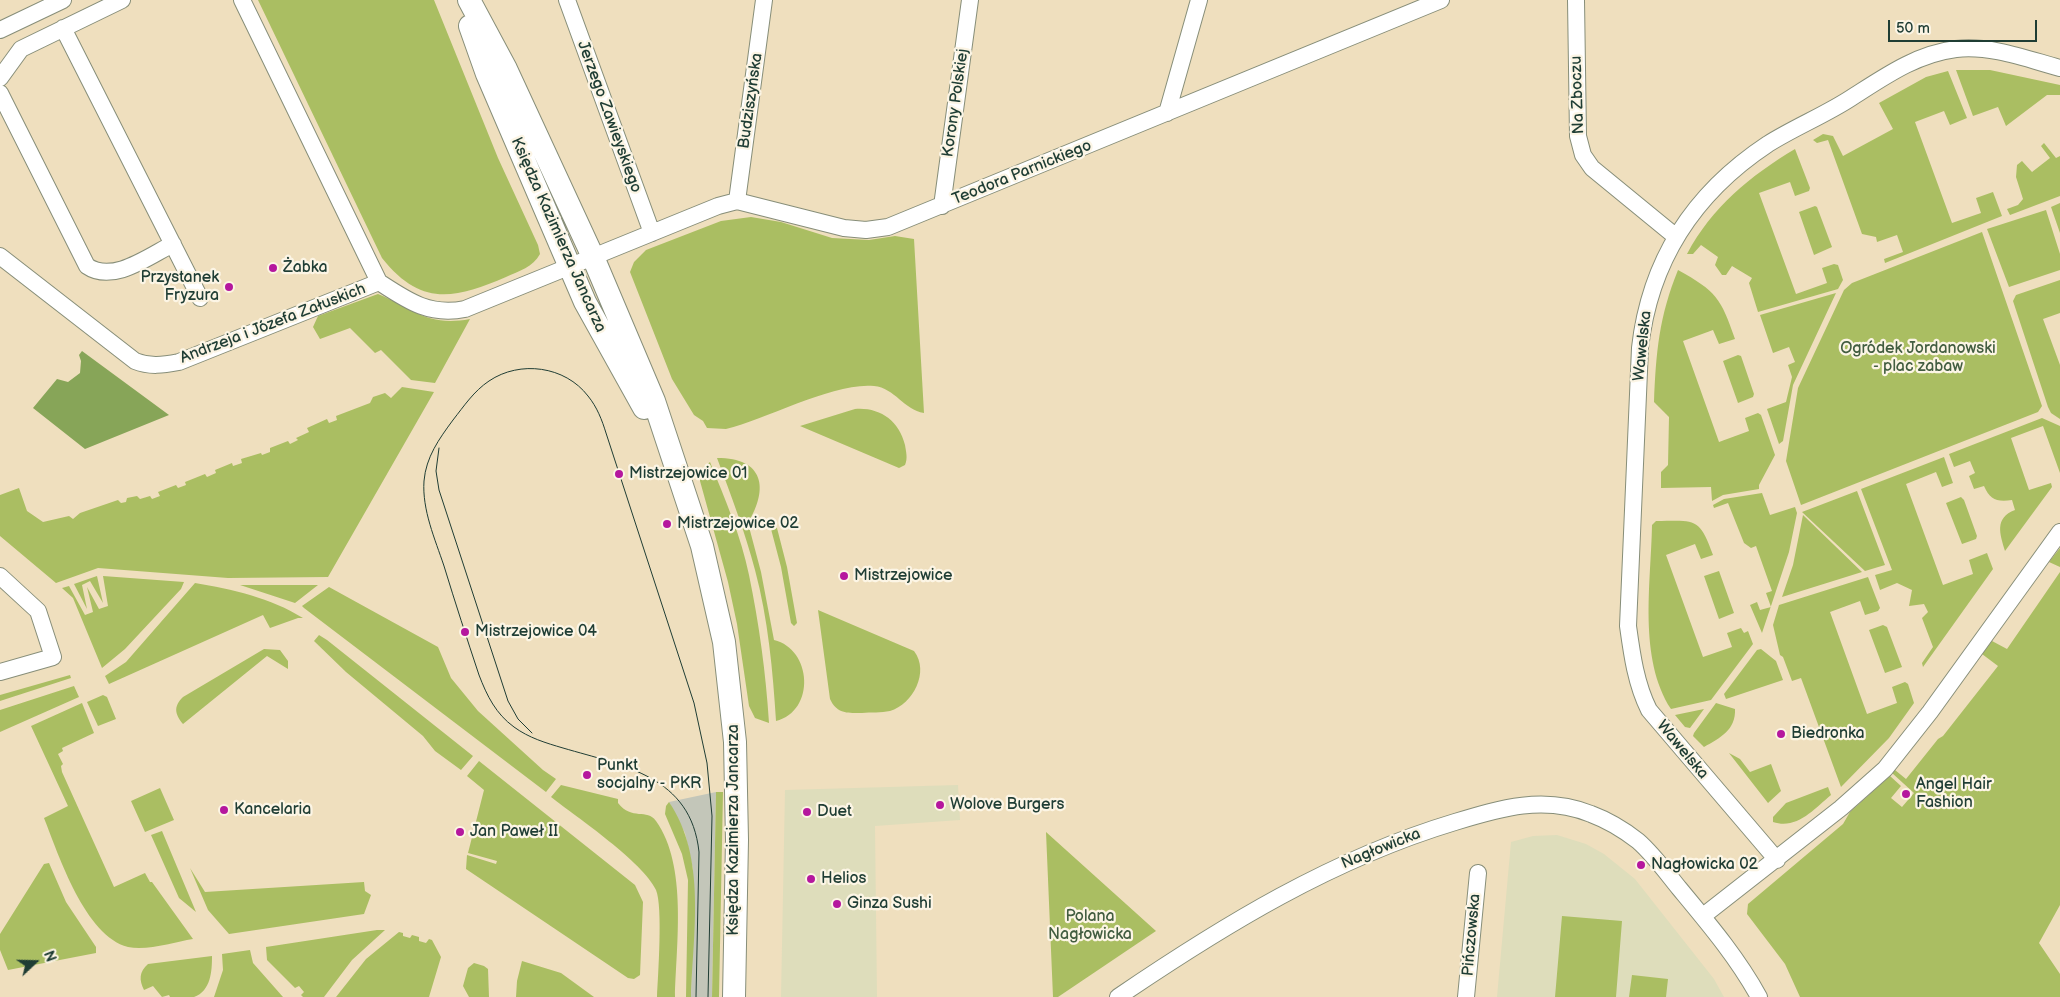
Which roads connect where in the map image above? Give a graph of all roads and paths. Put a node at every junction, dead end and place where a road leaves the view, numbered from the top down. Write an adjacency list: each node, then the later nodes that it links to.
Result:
1 (63, 0): 12 (street)
2 (122, 0): 13 (street)
3 (242, 0): 27 (street)
4 (460, 0): 26 (street, Księdza Kazimierza Jancarza)
5 (468, 0): 25 (street, Księdza Kazimierza Jancarza)
6 (567, 0): 21 (street, Jerzego Zawieyskiego)
7 (764, 0): 19 (street, Budziszyńska)
8 (970, 0): 20 (street, Korony Polskiej)
9 (1199, 0): 18 (street)
10 (1441, 0): 18 (street, Teodora Parnickiego)
11 (1576, 0): 22 (street, Na Zboczu)
12 (36, 6): 14 (street)
13 (63, 28): 16 (street); 23 (street)
14 (0, 30)
15 (2060, 68): 22 (street, Wawelska)
16 (0, 78)
17 (0, 93): 23 (street)
18 (1167, 113): 20 (street, Teodora Parnickiego)
19 (737, 201): 20 (street, Teodora Parnickiego); 21 (street)
20 (942, 206)
21 (652, 233): 25 (street)
22 (1675, 236): 33 (street, Wawelska)
23 (173, 244): 28 (street)
24 (0, 256): 27 (street, Andrzeja i Józefa Załuskich)
25 (593, 257): 26 (street, Andrzeja i Józefa Załuskich); 29 (street, Księdza Kazimierza Jancarza)
26 (570, 266): 27 (street, Andrzeja i Józefa Załuskich); 29 (street, Księdza Kazimierza Jancarza)
27 (379, 282)
28 (200, 298)
29 (673, 462): 36 (street, Księdza Kazimierza Jancarza)
30 (2060, 532): 33 (street)
31 (0, 576): 32 (street)
32 (0, 672)
33 (1777, 860): 35 (street)
34 (1478, 872): 38 (street, Pińczowska)
35 (1703, 916): 37 (street, Nagłowicka); 39 (street)
36 (734, 997)
37 (1118, 997)
38 (1466, 997)
39 (1759, 997)

